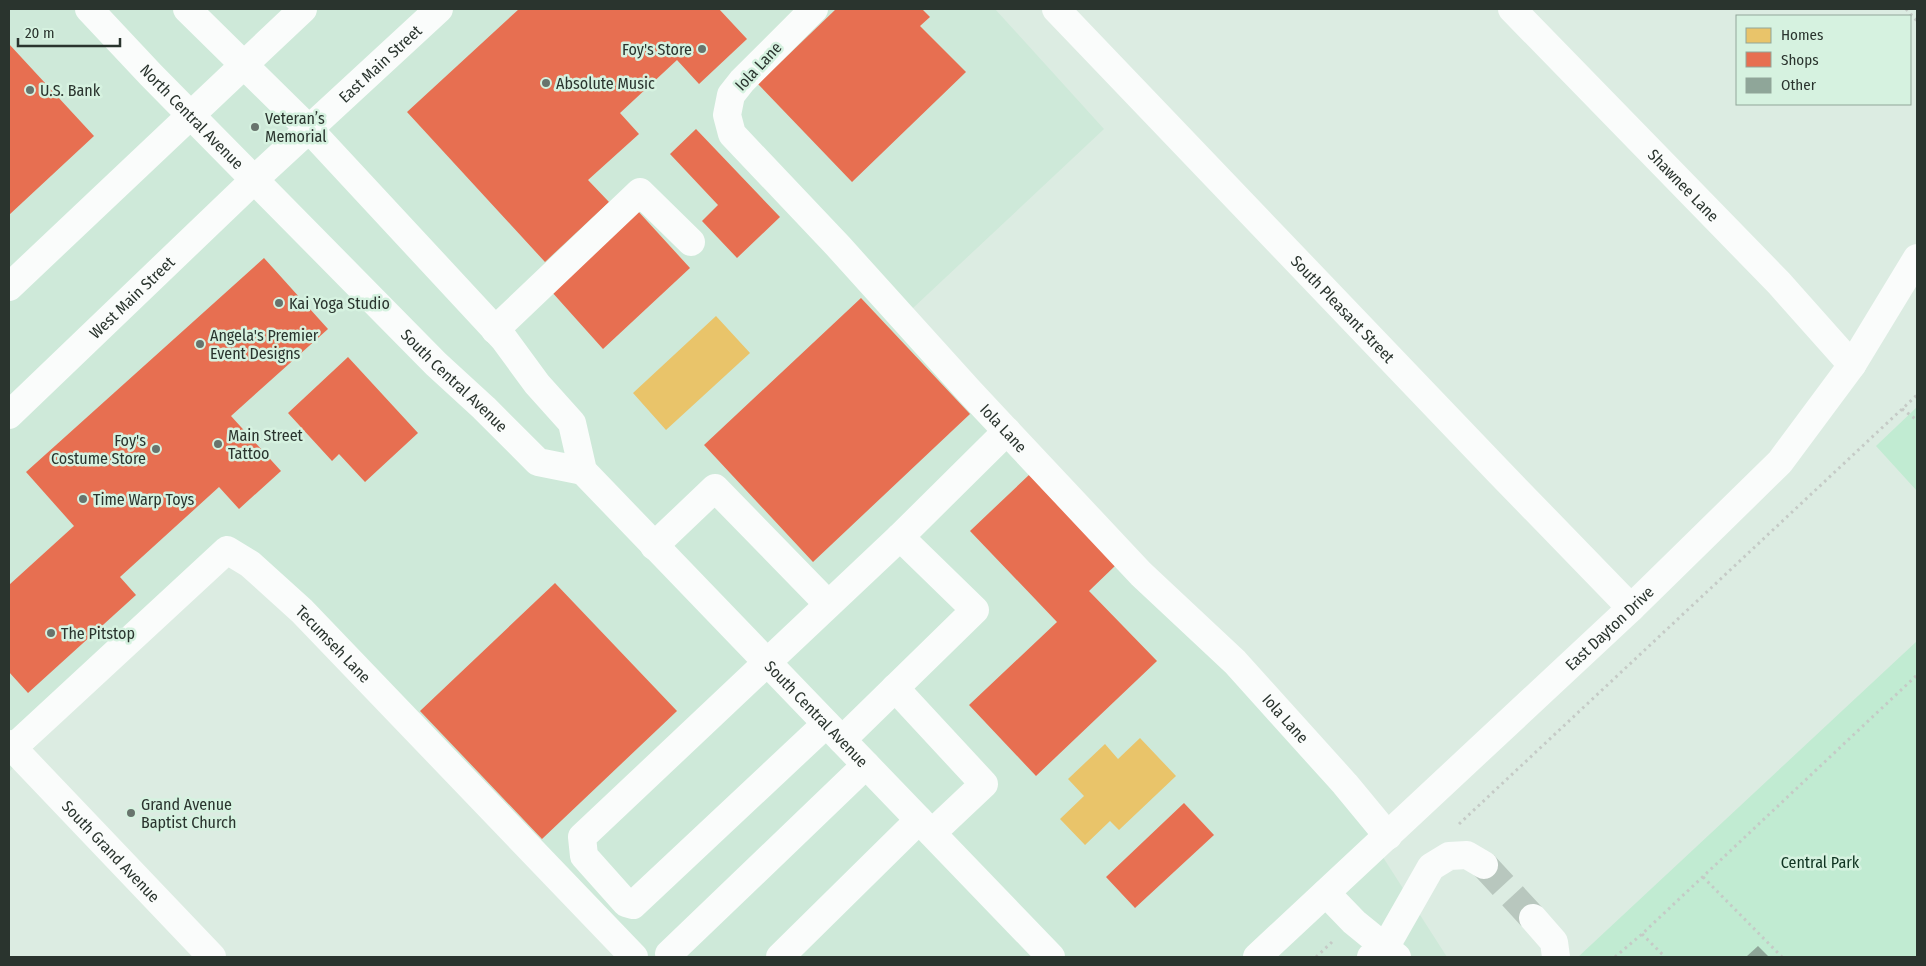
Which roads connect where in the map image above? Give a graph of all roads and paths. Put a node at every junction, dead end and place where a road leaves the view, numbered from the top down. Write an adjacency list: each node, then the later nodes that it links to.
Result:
1 (89, 9): 11 (street, North Central Avenue)
2 (187, 9): 10 (street)
3 (303, 9): 10 (street)
4 (439, 9): 12 (street, East Main Street)
5 (814, 9): 23 (street, Iola Lane)
6 (1056, 9): 28 (street, South Pleasant Street)
7 (1512, 9): 18 (street, Shawnee Lane)
8 (1906, 9): 9 (path)
9 (1917, 21)
10 (243, 65): 11 (street); 12 (street)
11 (190, 114): 13 (street, North Central Avenue); 16 (street)
12 (309, 129): 13 (street, East Main Street); 17 (street)
13 (255, 179): 21 (street, West Main Street); 24 (street, South Central Avenue)
14 (691, 242): 17 (street)
15 (1917, 258): 18 (street, East Dayton Drive)
16 (9, 287)
17 (495, 330): 24 (street)
18 (1852, 365): 28 (street, East Dayton Drive)
19 (1917, 395): 20 (path)
20 (1902, 409): 22 (path); 36 (path)
21 (9, 415)
22 (1917, 420)
23 (1007, 432): 25 (street); 37 (street, Iola Lane)
24 (583, 471): 26 (street, South Central Avenue)
25 (900, 537): 27 (street); 31 (street)
26 (654, 546): 27 (street); 29 (street, South Central Avenue)
27 (828, 604): 29 (street)
28 (1632, 608): 37 (street, East Dayton Drive)
29 (766, 662): 32 (street, South Central Avenue); 32 (street)
30 (1917, 675): 39 (path)
31 (895, 688): 32 (street); 35 (street)
32 (834, 732): 34 (street, South Central Avenue)
33 (11, 746): 45 (street, South Grand Avenue); 46 (street, Tecumseh Lane)
34 (866, 765): 35 (street, South Central Avenue); 47 (street)
35 (926, 827): 48 (street); 49 (street, South Central Avenue)
36 (1455, 828)
37 (1388, 836): 40 (street, East Dayton Drive)
38 (1484, 865): 44 (street)
39 (1703, 877): 43 (path); 55 (path)
40 (1326, 893): 42 (street); 50 (street, East Dayton Drive)
41 (1533, 918): 52 (street)
42 (1354, 922): 44 (street); 51 (path)
43 (1642, 934): 53 (path); 54 (path)
44 (1385, 954)
45 (212, 957)
46 (634, 957)
47 (671, 957)
48 (780, 957)
49 (1051, 957)
50 (1259, 957)
51 (1316, 957)
52 (1556, 957)
53 (1615, 957)
54 (1665, 957)
55 (1782, 957)

